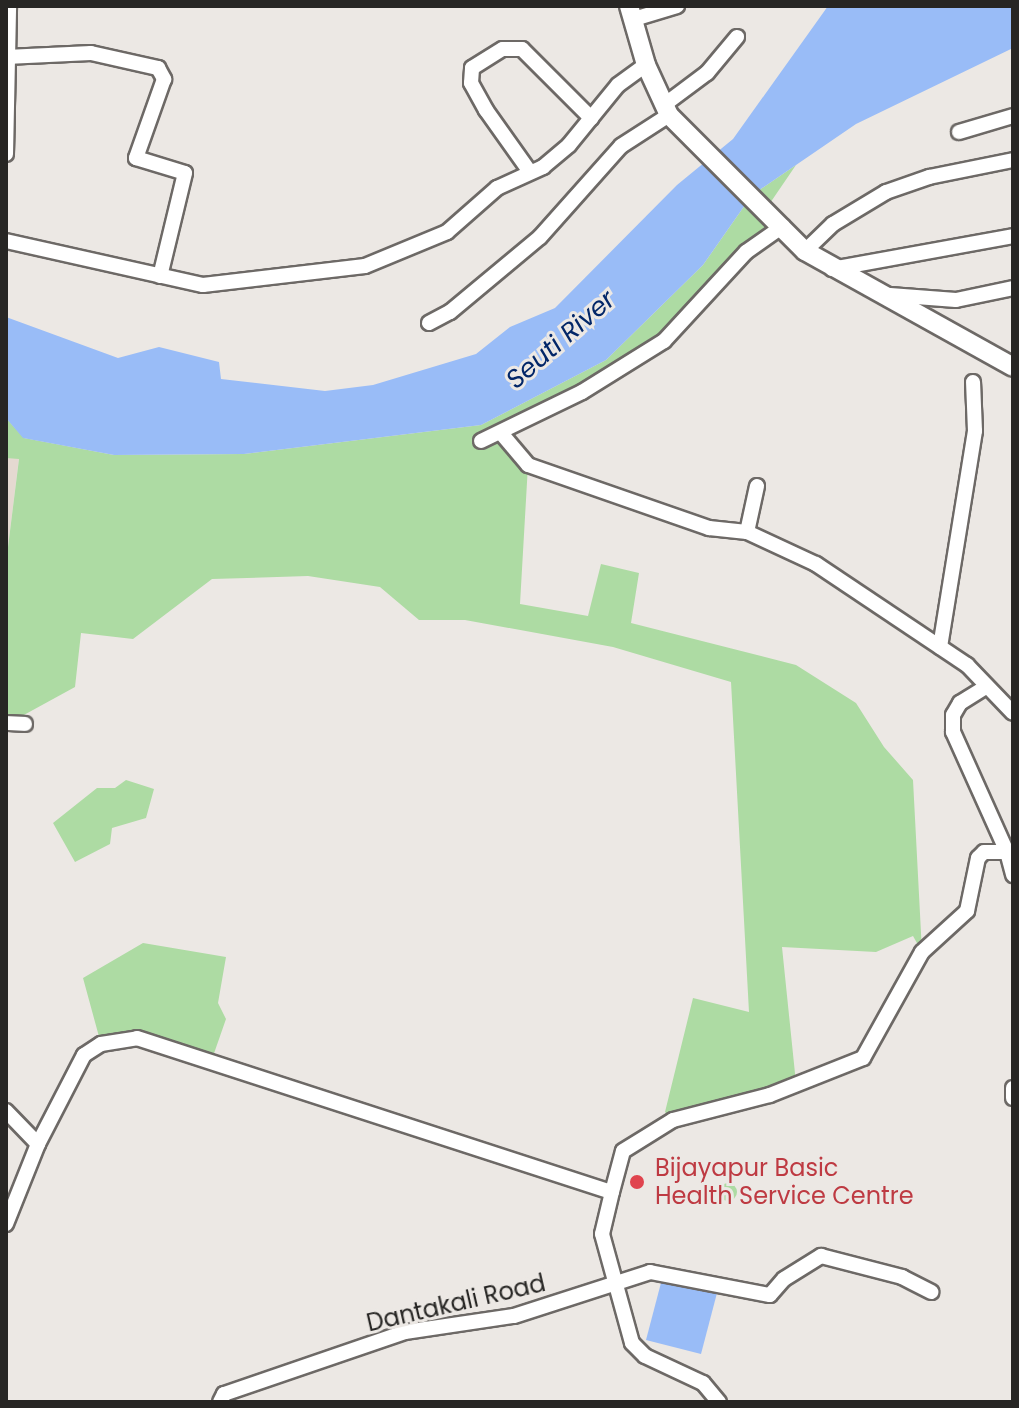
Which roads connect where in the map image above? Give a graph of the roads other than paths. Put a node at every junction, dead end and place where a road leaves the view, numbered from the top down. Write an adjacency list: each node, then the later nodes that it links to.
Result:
1 (9, 6): 5 (street)
2 (677, 6): 3 (street)
3 (632, 12): 6 (street)
4 (737, 37): 7 (street)
5 (7, 57): 11 (street); 19 (street)
6 (646, 65): 7 (street); 9 (street)
7 (671, 116): 14 (street); 22 (street)
8 (1013, 116): 10 (street)
9 (591, 118): 13 (street); 13 (street)
10 (959, 132)
11 (6, 154)
12 (1013, 160): 17 (street)
13 (530, 172): 19 (street)
14 (783, 226): 17 (street); 25 (street)
15 (1013, 236): 18 (street)
16 (6, 241): 19 (street)
17 (805, 251): 18 (street)
18 (832, 269): 21 (street)
19 (160, 276)
20 (1013, 288): 21 (street)
21 (890, 295): 23 (street)
22 (429, 323)
23 (1013, 367)
24 (973, 382): 29 (street)
25 (501, 433): 26 (street); 28 (street)
26 (481, 441)
27 (757, 486): 28 (street)
28 (747, 532): 29 (street)
29 (940, 647): 30 (street)
30 (986, 687): 31 (street); 34 (street)
31 (1013, 713)
32 (6, 723): 33 (street)
33 (25, 724)
34 (1007, 852): 35 (street); 40 (street)
35 (1013, 875)
36 (1013, 1088): 37 (street)
37 (1013, 1098)
38 (6, 1111): 39 (street)
39 (38, 1144): 40 (street); 41 (street)
40 (612, 1192): 42 (street)
41 (6, 1224)
42 (613, 1281): 43 (street, Dantakali Road); 44 (street, Dantakali Road); 45 (street)
43 (931, 1292)
44 (220, 1402)
45 (719, 1402)

